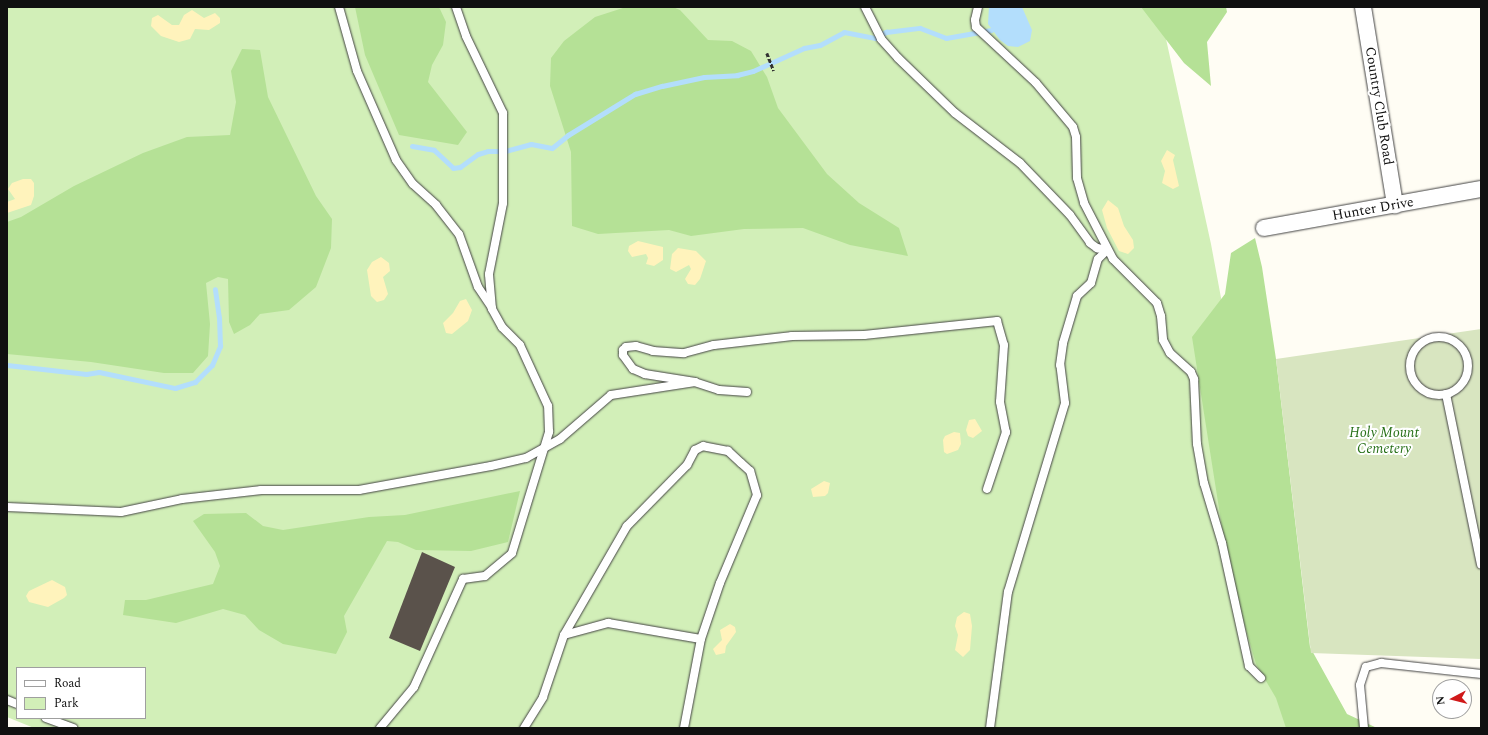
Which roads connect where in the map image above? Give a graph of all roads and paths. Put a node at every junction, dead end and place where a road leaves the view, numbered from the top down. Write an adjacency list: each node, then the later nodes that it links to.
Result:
1 (339, 7): 12 (lane)
2 (456, 7): 12 (lane)
3 (865, 7): 11 (lane)
4 (978, 7): 11 (lane)
5 (1363, 7): 9 (street, Country Club Road)
6 (767, 53): 7 (path)
7 (774, 71)
8 (1481, 189): 9 (street, Hunter Drive)
9 (1395, 205): 10 (street, Hunter Drive)
10 (1264, 228)
11 (1107, 250): 23 (lane); 29 (lane)
12 (492, 310): 16 (lane)
13 (694, 382): 14 (lane); 16 (lane); 17 (lane)
14 (747, 392)
15 (1446, 394): 15 (lane); 19 (lane)
16 (544, 448): 18 (lane); 26 (lane)
17 (987, 489)
18 (7, 507)
19 (1481, 564)
20 (564, 635): 21 (lane); 21 (lane); 27 (lane)
21 (701, 638): 28 (lane)
22 (1481, 674): 30 (lane)
23 (1261, 678)
24 (49, 719): 25 (lane)
25 (73, 728)
26 (380, 728)
27 (524, 728)
28 (684, 728)
29 (990, 728)
30 (1364, 728)

